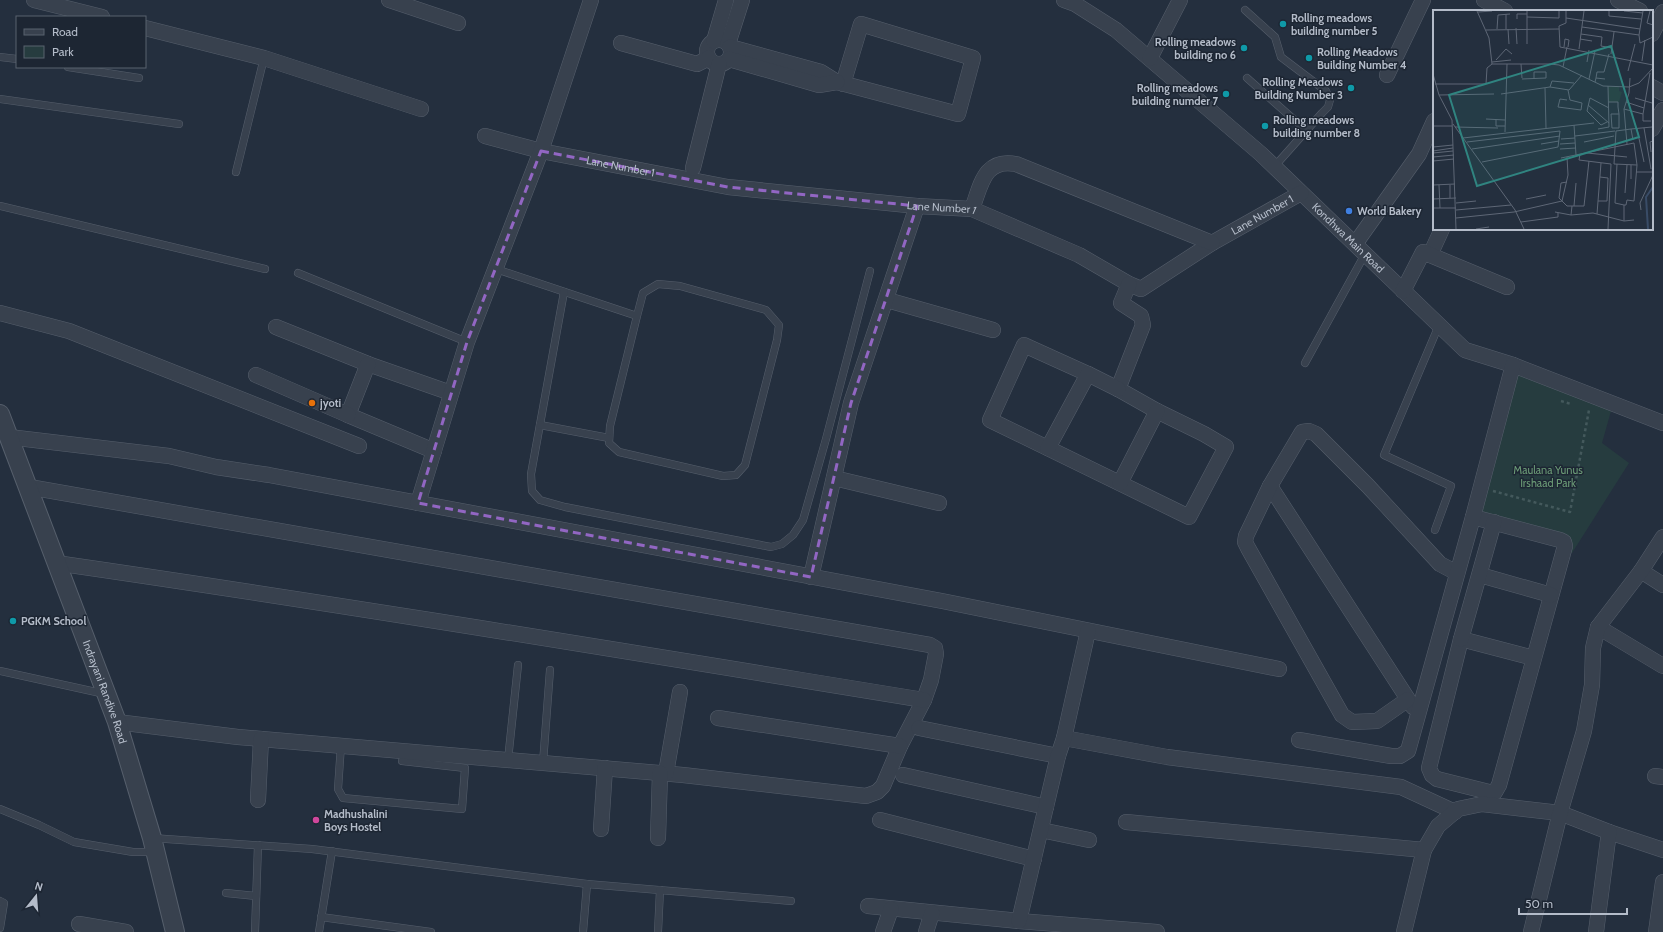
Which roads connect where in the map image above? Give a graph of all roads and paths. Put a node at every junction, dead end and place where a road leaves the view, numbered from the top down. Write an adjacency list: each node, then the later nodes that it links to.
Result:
1 (34, 0): 14 (street)
2 (389, 0): 15 (street)
3 (591, 0): 38 (street)
4 (726, 0): 18 (street)
5 (742, 0): 18 (street)
6 (1064, 0): 21 (street, Kondhwa Main Road)
7 (1180, 0): 21 (street)
8 (1423, 0): 24 (street)
9 (1618, 0): 13 (street)
10 (1487, 5): 12 (street)
11 (1245, 10): 36 (lane)
12 (1502, 10)
13 (1638, 10)
14 (98, 16)
15 (458, 23)
16 (146, 28): 20 (street)
17 (621, 43): 18 (street)
18 (722, 52): 27 (street); 40 (street)
19 (0, 57): 22 (lane)
20 (264, 58): 31 (street); 41 (lane)
21 (1150, 58): 39 (street, Kondhwa Main Road)
22 (16, 59)
23 (74, 68): 25 (lane)
24 (1387, 75)
25 (139, 78)
26 (1247, 78): 36 (lane)
27 (840, 83): 27 (street)
28 (1653, 88): 29 (street)
29 (1663, 93)
30 (0, 99): 34 (lane)
31 (421, 110)
32 (1663, 110): 35 (street)
33 (1433, 123): 48 (street)
34 (179, 124)
35 (1653, 127)
36 (1307, 131): 39 (lane)
37 (485, 136): 38 (street, Lane Number 1)
38 (541, 151): 44 (street, Lane Number 1); 51 (street)
39 (1274, 167): 42 (street, Kondhwa Main Road)
40 (693, 168)
41 (236, 172)
42 (1301, 193): 47 (street, Lane Number 1); 48 (street, Kondhwa Main Road)
43 (0, 206): 50 (lane)
44 (917, 206): 45 (street, Lane Number 1); 58 (street)
45 (972, 209): 47 (street); 54 (street, Lane Number 1)
46 (1442, 230): 49 (street)
47 (1212, 243): 54 (street, Lane Number 1)
48 (1360, 249): 56 (street, Kondhwa Main Road); 65 (lane)
49 (1430, 255): 55 (street); 56 (street)
50 (265, 269)
51 (496, 269): 57 (lane); 64 (street)
52 (870, 271): 79 (lane)
53 (298, 273): 64 (lane)
54 (1128, 284): 70 (street)
55 (1507, 287)
56 (1403, 291): 61 (street, Kondhwa Main Road)
57 (564, 292): 60 (lane); 79 (lane)
58 (887, 300): 63 (street); 85 (street)
59 (0, 313): 82 (street)
60 (637, 316): 81 (lane); 81 (lane)
61 (1439, 325): 67 (street, Kondhwa Main Road); 94 (lane)
62 (276, 327): 66 (street)
63 (993, 330)
64 (467, 342): 71 (street)
65 (1305, 363)
66 (368, 364): 71 (street); 77 (street)
67 (1513, 365): 78 (street, Kondhwa Main Road); 89 (street)
68 (1088, 374): 70 (street); 83 (street); 83 (street)
69 (256, 375): 77 (street)
70 (1118, 389): 75 (street)
71 (451, 394): 84 (street)
72 (1561, 402): 73 (path)
73 (1575, 406)
74 (1582, 408): 89 (path)
75 (1157, 411): 86 (street); 86 (street)
76 (0, 414): 80 (street, Indrayani Randive Road)
77 (348, 415): 84 (street)
78 (1663, 423)
79 (540, 425): 81 (lane)
80 (9, 437): 88 (street, Indrayani Randive Road); 90 (street)
81 (609, 438)
82 (359, 446)
83 (1048, 448): 86 (street)
84 (434, 451): 90 (street)
85 (834, 478): 91 (street); 100 (street)
86 (1120, 483)
87 (1270, 486): 98 (street); 115 (street); 115 (street)
88 (29, 487): 96 (street, Indrayani Randive Road); 114 (street)
89 (1481, 488): 92 (street)
90 (418, 503): 100 (street)
91 (939, 503)
92 (1473, 517): 93 (street); 98 (street)
93 (1494, 522): 99 (street); 102 (street)
94 (1435, 530)
95 (1663, 537): 97 (street)
96 (56, 563): 113 (street, Indrayani Randive Road); 114 (street)
97 (1641, 571): 101 (street); 103 (street)
98 (1457, 573): 116 (street)
99 (1480, 575): 102 (street); 105 (street)
100 (811, 577): 104 (street)
101 (1663, 585)
102 (1551, 595): 106 (street)
103 (1598, 627): 108 (street); 136 (street)
104 (1088, 632): 109 (street); 120 (street)
105 (1461, 639): 106 (street); 106 (street)
106 (1534, 658)
107 (518, 665): 126 (lane)
108 (1663, 666)
109 (1279, 669)
110 (0, 670): 113 (lane)
111 (550, 670): 128 (lane)
112 (680, 692): 130 (street)
113 (106, 694): 118 (street, Indrayani Randive Road)
114 (924, 700): 124 (street)
115 (1407, 700): 116 (street)
116 (1418, 714): 122 (street)
117 (718, 718): 124 (street)
118 (116, 722): 121 (street); 145 (street, Indrayani Randive Road)
119 (919, 728): 125 (street)
120 (1064, 738): 125 (street); 135 (street)
121 (261, 739): 123 (street); 132 (street)
122 (1299, 740)
123 (341, 746): 126 (street); 127 (lane)
124 (900, 746): 130 (street)
125 (1058, 756): 133 (street)
126 (508, 760): 128 (street)
127 (402, 761)
128 (543, 763): 129 (street)
129 (605, 768): 130 (street); 139 (street)
130 (663, 773): 142 (street)
131 (903, 775): 133 (street)
132 (258, 800)
133 (1046, 807): 140 (street)
134 (0, 809): 145 (lane)
135 (1455, 812): 136 (street); 146 (street)
136 (1560, 813): 141 (street); 177 (street)
137 (880, 820): 149 (street)
138 (1126, 822): 146 (street)
139 (601, 829)
140 (1040, 830): 143 (street); 149 (street)
141 (1609, 832): 147 (street); 178 (street)
142 (658, 838)
143 (1090, 840)
144 (258, 845): 145 (lane); 148 (lane); 154 (lane)
145 (154, 846): 167 (street, Indrayani Randive Road)
146 (1424, 850): 176 (street)
147 (1663, 850)
148 (332, 851): 151 (lane); 160 (lane)
149 (1034, 859): 161 (street)
150 (1663, 882): 179 (street)
151 (587, 884): 152 (lane); 171 (lane)
152 (660, 890): 156 (lane); 172 (lane)
153 (226, 893): 154 (lane)
154 (256, 896): 168 (lane)
155 (0, 901): 163 (lane)
156 (791, 901)
157 (868, 906): 158 (street)
158 (891, 909): 159 (street); 173 (street)
159 (932, 913): 161 (street); 174 (street)
160 (321, 917): 169 (lane); 170 (lane)
161 (1019, 921): 164 (street)
162 (79, 924): 166 (street)
163 (0, 928)
164 (1054, 928): 165 (street)
165 (1107, 930): 175 (street)
166 (126, 932)
167 (174, 932)
168 (255, 932)
169 (319, 932)
170 (431, 932)
171 (583, 932)
172 (658, 932)
173 (883, 932)
174 (926, 932)
175 (1157, 932)
176 (1404, 932)
177 (1531, 932)
178 (1596, 932)
179 (1656, 932)

